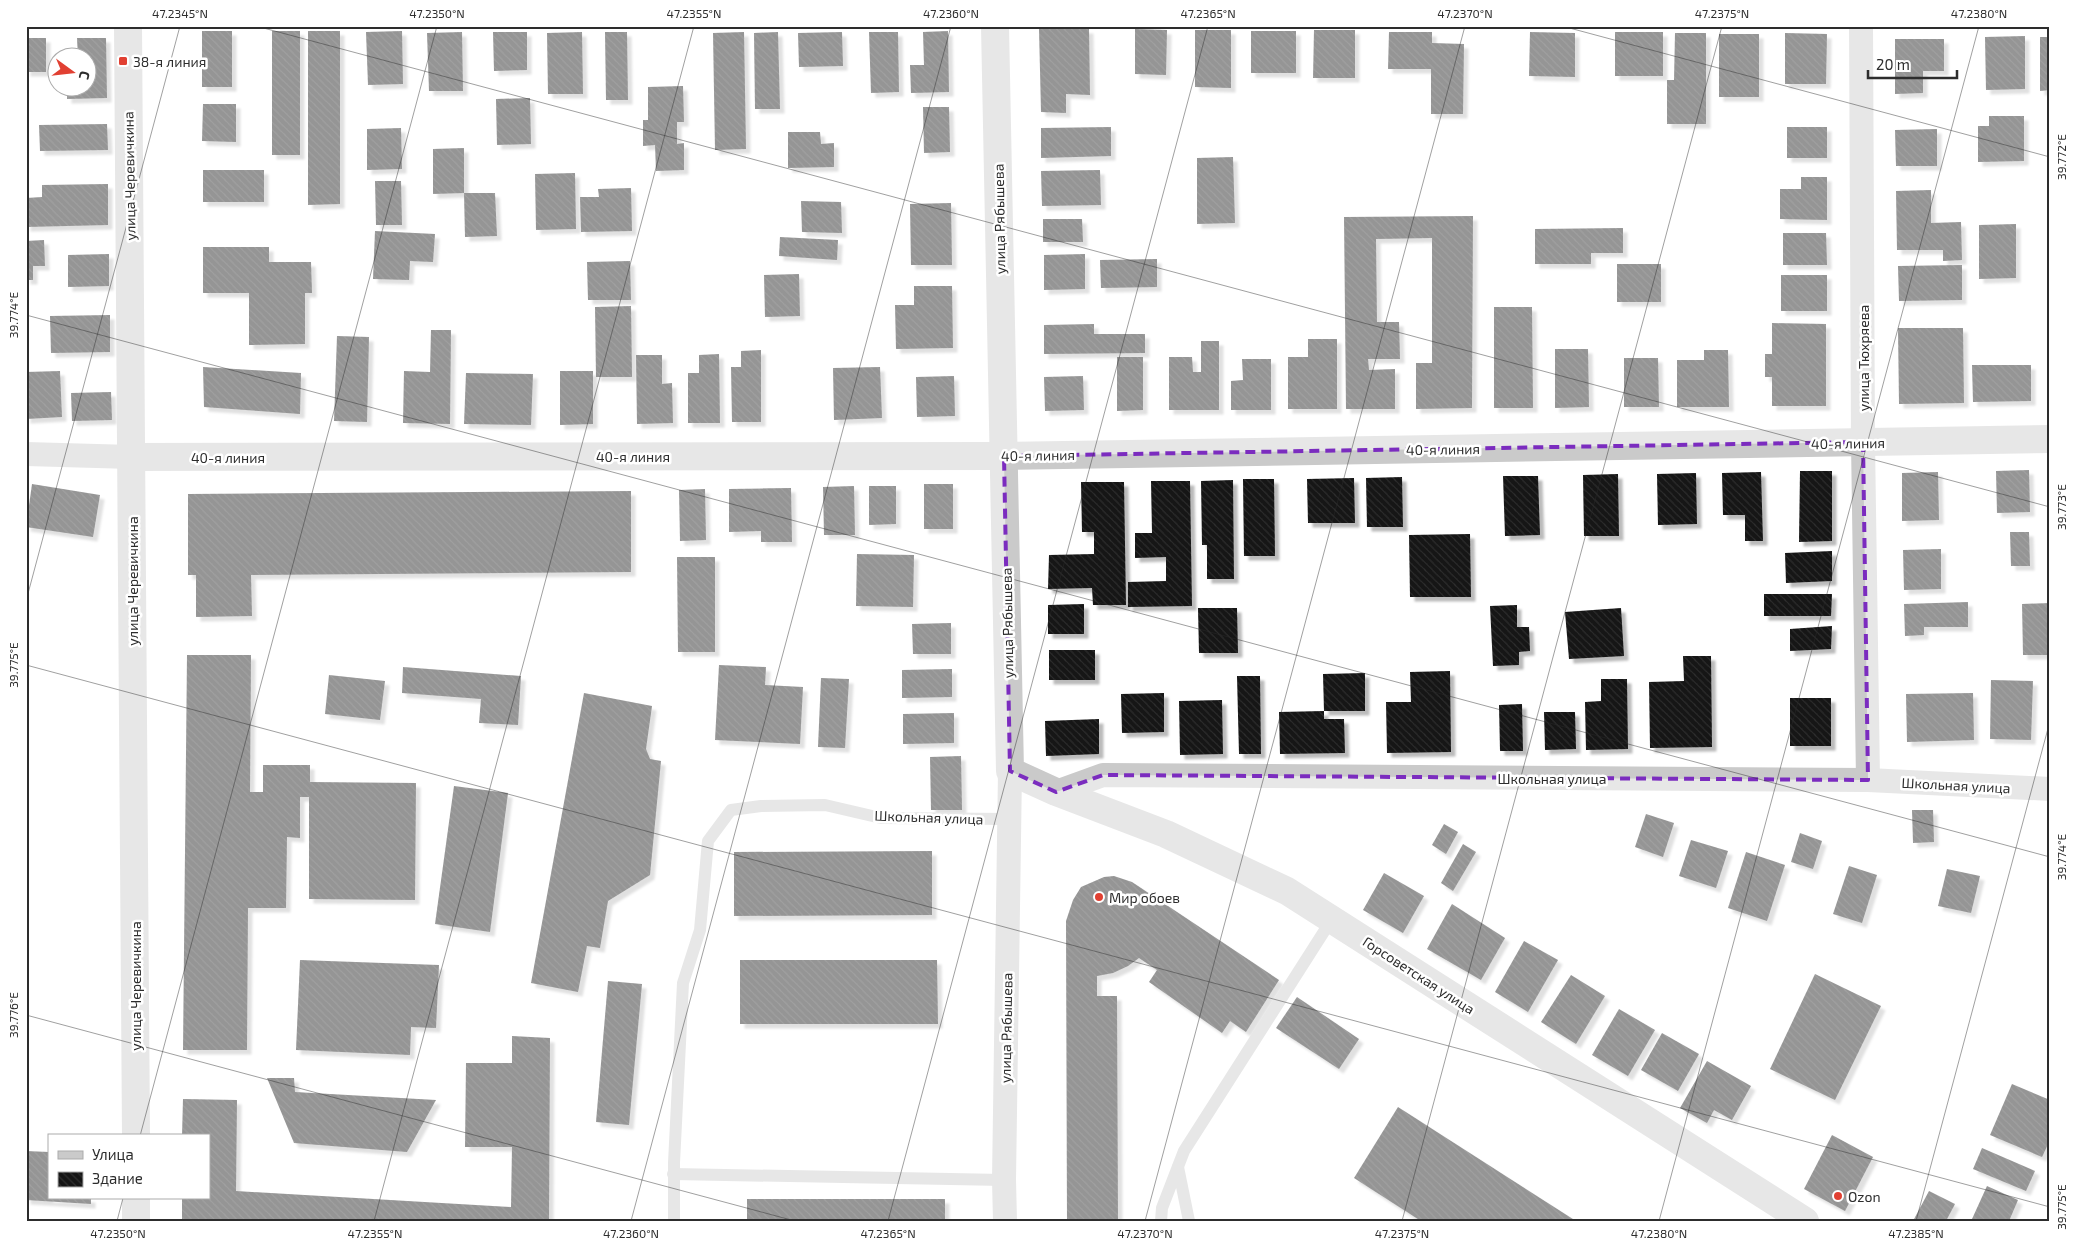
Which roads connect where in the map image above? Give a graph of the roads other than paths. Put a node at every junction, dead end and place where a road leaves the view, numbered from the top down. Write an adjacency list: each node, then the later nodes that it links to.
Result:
1 (128, 26): 8 (street, улица Черевичкина)
2 (995, 26): 7 (street, улица Рябышева)
3 (1861, 26): 5 (street, улица Тюхряева)
4 (2050, 439): 5 (street, 40-я линия)
5 (1864, 442): 7 (street, 40-я линия); 10 (street, улица Тюхряева)
6 (26, 454): 8 (street, 40-я линия)
7 (1004, 456): 8 (street, 40-я линия); 9 (street, улица Рябышева)
8 (132, 457): 15 (street, улица Черевичкина)
9 (1010, 771): 12 (street, Горсоветская улица); 13 (street, улица Рябышева)
10 (1868, 780): 11 (street, Школьная улица); 12 (street, Школьная улица)
11 (2050, 789)
12 (1056, 792): 14 (street, Горсоветская улица)
13 (1009, 819): 17 (lane, Школьная улица); 18 (street, улица Рябышева)
14 (1332, 919): 16 (lane); 25 (street, Горсоветская улица)
15 (136, 1134)
16 (1178, 1167): 23 (lane); 24 (lane)
17 (674, 1174): 18 (lane); 21 (lane)
18 (1004, 1180): 22 (street, улица Рябышева)
19 (136, 1200): 20 (street)
20 (136, 1221)
21 (674, 1221)
22 (1005, 1221)
23 (1161, 1221)
24 (1189, 1221)
25 (1805, 1221)

